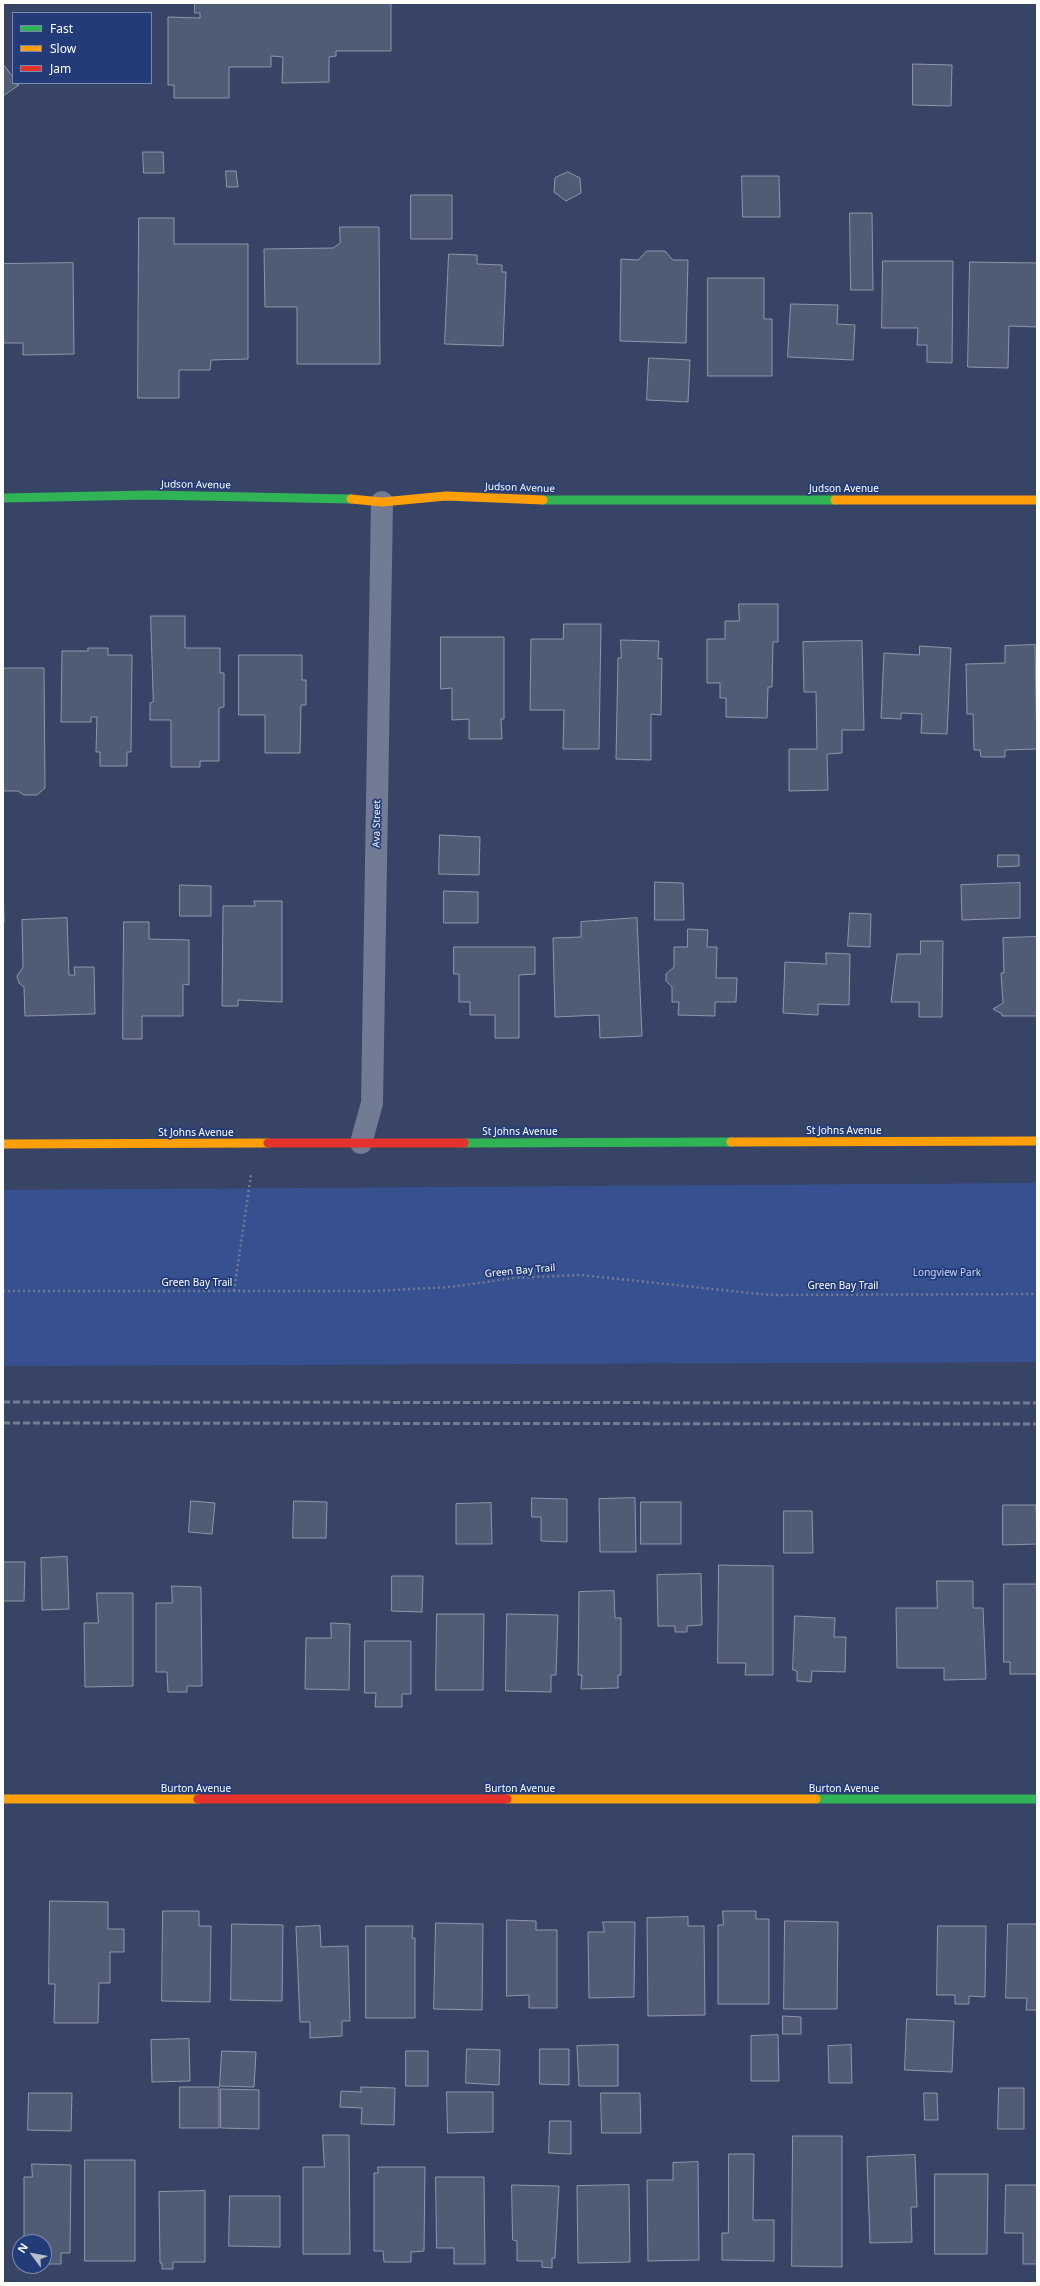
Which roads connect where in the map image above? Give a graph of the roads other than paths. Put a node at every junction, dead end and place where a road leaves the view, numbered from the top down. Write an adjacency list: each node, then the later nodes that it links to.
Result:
1 (3, 498): 3 (street, Judson Avenue)
2 (1037, 500): 3 (street, Judson Avenue)
3 (382, 502): 6 (street, Ava Street)
4 (1037, 1141): 6 (street, St Johns Avenue)
5 (3, 1144): 6 (street, St Johns Avenue)
6 (361, 1144)
7 (3, 1799): 8 (street, Burton Avenue)
8 (1037, 1799)

